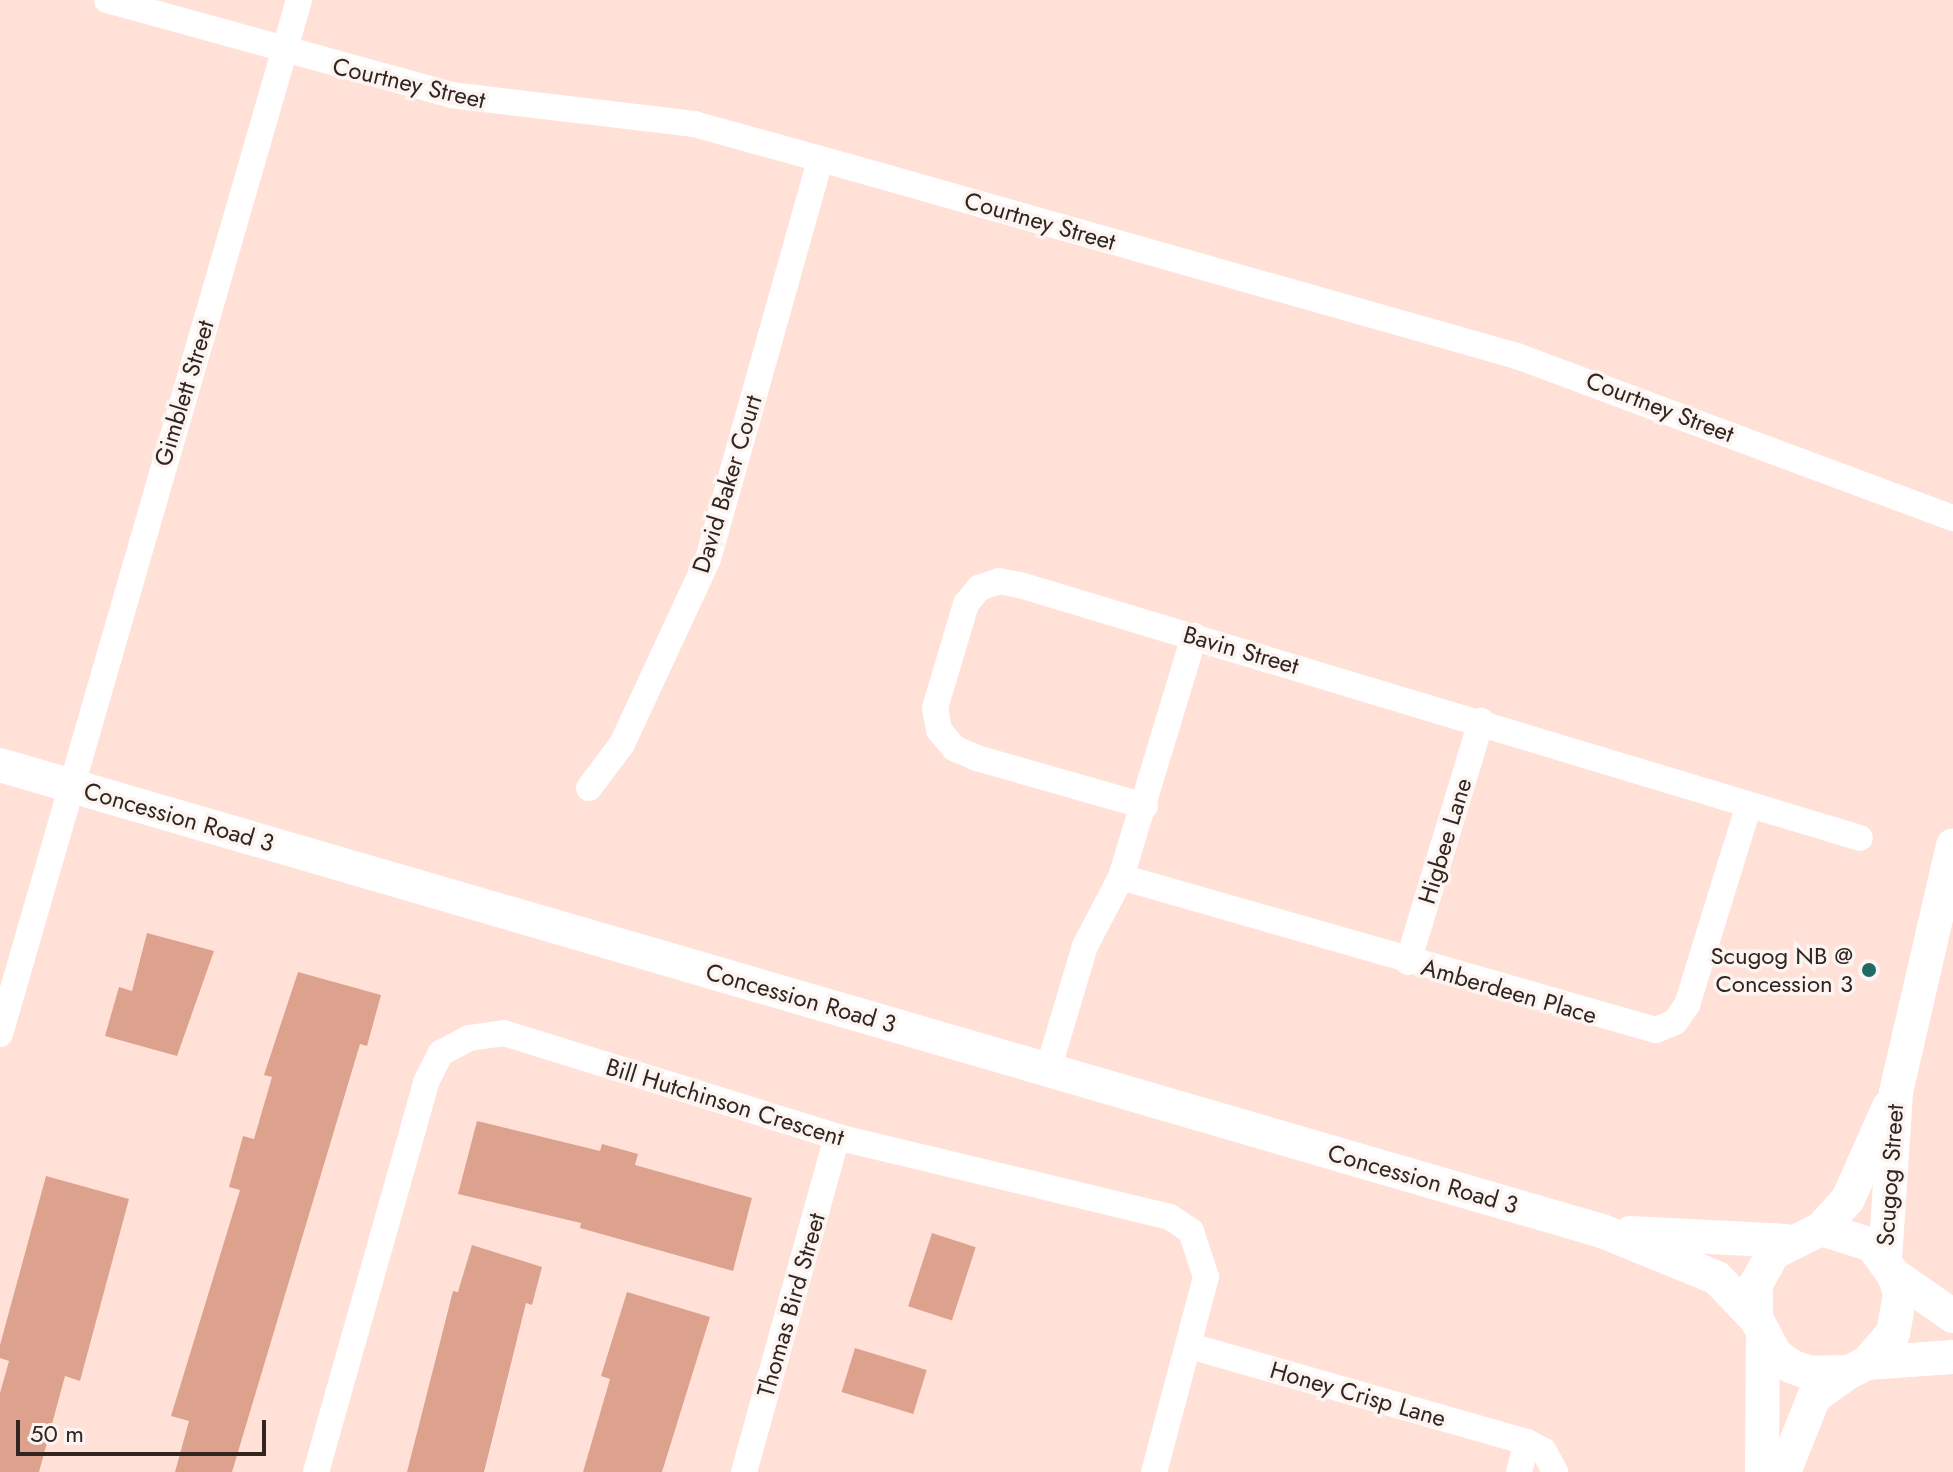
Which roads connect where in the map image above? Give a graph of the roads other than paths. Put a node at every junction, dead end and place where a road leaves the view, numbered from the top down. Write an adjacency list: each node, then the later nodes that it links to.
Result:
1 (107, 0): 3 (street, Courtney Street)
2 (299, 0): 3 (street, Gimblett Street)
3 (285, 52): 4 (street, Courtney Street); 9 (street, Gimblett Street)
4 (820, 161): 5 (street, Courtney Street); 10 (street, David Baker Court)
5 (1953, 518)
6 (1194, 636): 7 (street, Bavin Street); 12 (street); 12 (street, Bavin Street)
7 (1481, 721): 11 (street, Bavin Street); 16 (street, Higbee Lane)
8 (0, 765): 9 (street, Concession Road 3)
9 (68, 785): 17 (street, Gimblett Street); 18 (street, Concession Road 3)
10 (589, 788)
11 (1749, 805): 13 (street, Bavin Street); 16 (street, Amberdeen Place)
12 (1145, 806): 15 (street)
13 (1860, 838)
14 (1953, 846): 19 (street, Scugog Street)
15 (1121, 877): 16 (street, Amberdeen Place); 18 (street)
16 (1408, 962)
17 (0, 1034)
18 (1048, 1070): 22 (street, Concession Road 3)
19 (1896, 1092): 21 (street, Scugog Street); 24 (street, Scugog Street)
20 (837, 1137): 27 (street, Bill Hutchinson Crescent); 31 (street, Bill Hutchinson Crescent); 32 (street, Thomas Bird Street)
21 (1821, 1229): 23 (street); 24 (street)
22 (1602, 1231): 23 (street, Concession Road 3); 26 (street, Concession Road 3)
23 (1786, 1241): 26 (street)
24 (1890, 1267): 25 (street); 29 (street)
25 (1953, 1316)
26 (1760, 1329): 29 (street); 36 (street)
27 (1190, 1346): 30 (street, Honey Crisp Lane); 33 (street, Bill Hutchinson Crescent)
28 (1953, 1357): 29 (street)
29 (1858, 1367): 37 (street)
30 (1527, 1442): 34 (street); 35 (street, Honey Crisp Lane)
31 (316, 1472)
32 (744, 1472)
33 (1154, 1472)
34 (1519, 1472)
35 (1555, 1472)
36 (1762, 1472)
37 (1784, 1472)

